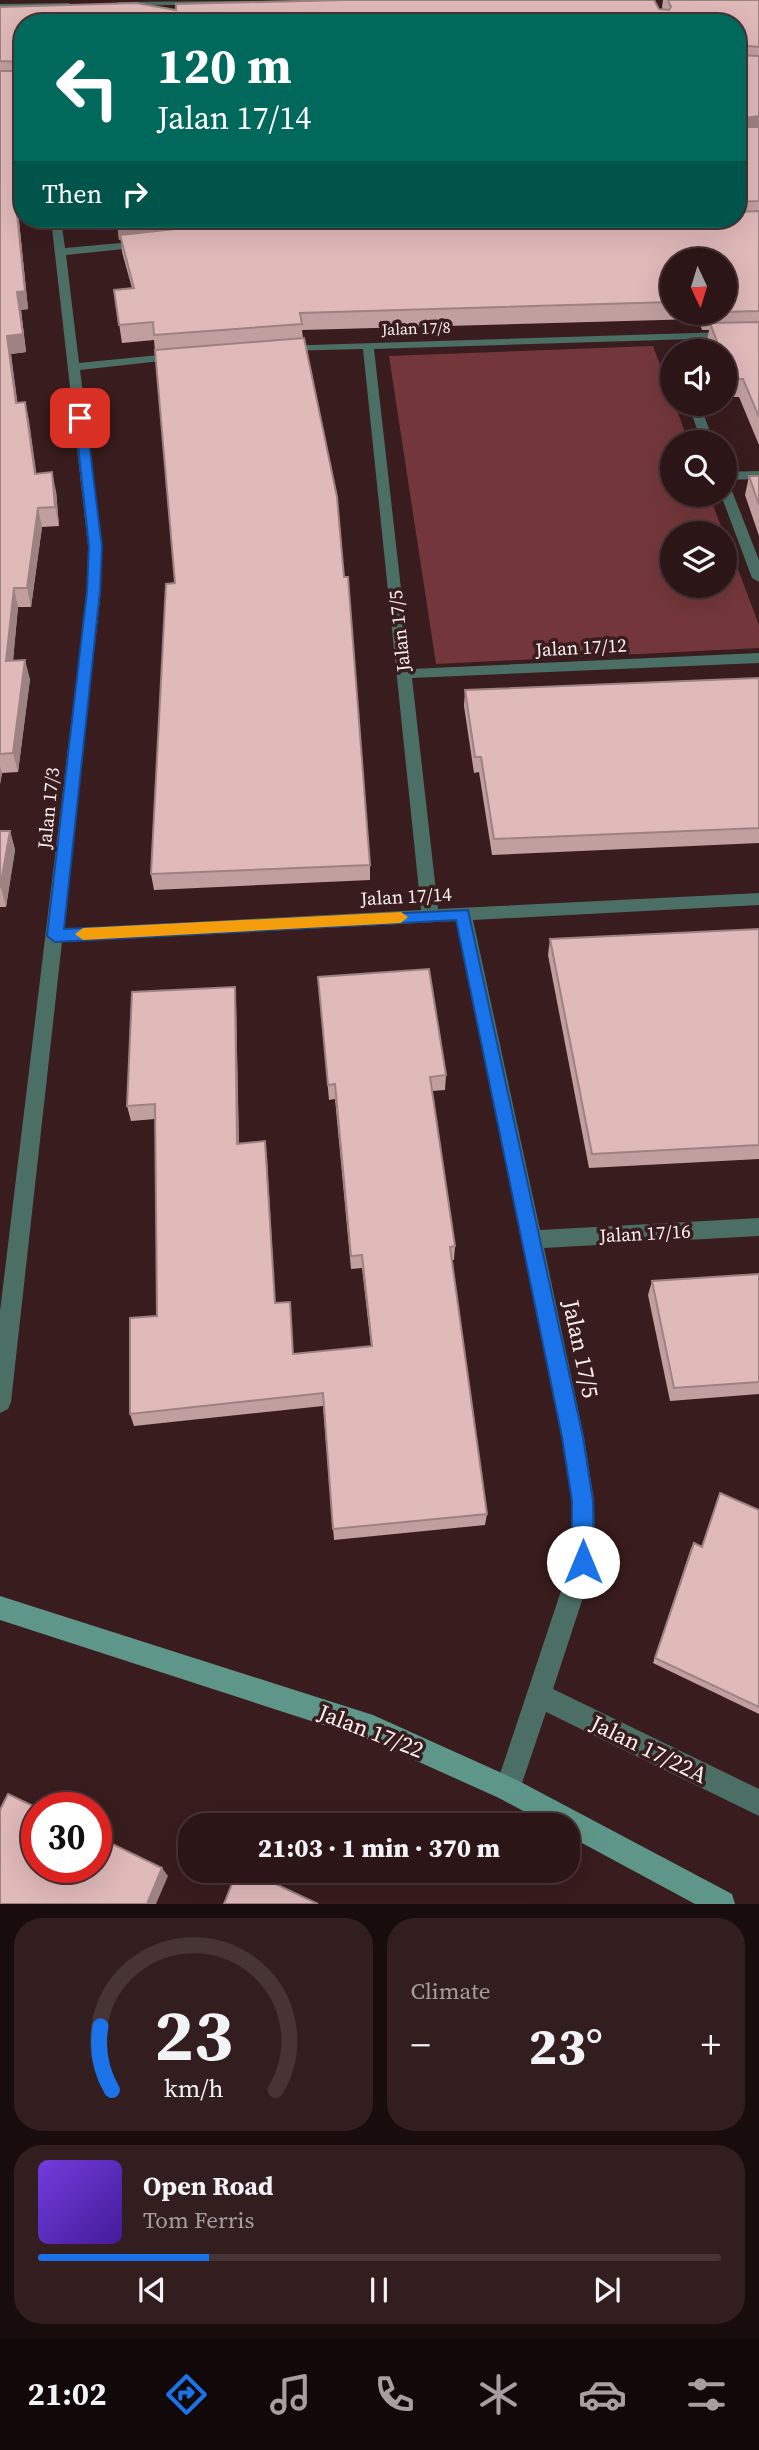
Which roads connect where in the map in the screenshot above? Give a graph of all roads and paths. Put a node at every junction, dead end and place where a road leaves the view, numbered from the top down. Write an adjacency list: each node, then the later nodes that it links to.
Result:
1 (329, 0): 2 (street)
2 (110, 4)
3 (83, 5): 4 (street)
4 (0, 6)
5 (57, 228): 7 (street, Jalan 17/3)
6 (151, 243): 7 (street)
7 (59, 252): 14 (street, Jalan 17/3)
8 (759, 334): 9 (street, Jalan 17/8)
9 (668, 336): 10 (street); 11 (street, Jalan 17/8)
10 (669, 339)
11 (368, 346): 12 (street, Jalan 17/8); 20 (street, Jalan 17/5)
12 (276, 349)
13 (198, 354): 14 (street)
14 (74, 367): 24 (street, Jalan 17/3)
15 (759, 475): 16 (street)
16 (737, 476)
17 (732, 507): 18 (street)
18 (759, 578)
19 (759, 658): 20 (street, Jalan 17/12)
20 (404, 674): 23 (street, Jalan 17/5)
21 (759, 898): 22 (street, Jalan 17/14)
22 (463, 914): 23 (street, Jalan 17/14); 26 (street, Jalan 17/5)
23 (430, 916): 24 (street, Jalan 17/14)
24 (55, 936): 27 (street, Jalan 17/3)
25 (759, 1227): 26 (street, Jalan 17/16)
26 (531, 1240): 29 (street, Jalan 17/5)
27 (0, 1402)
28 (0, 1608): 30 (street, Jalan 17/22)
29 (539, 1695): 30 (street, Jalan 17/5); 31 (street, Jalan 17/22A)
30 (508, 1789): 32 (street, Jalan 17/22)
31 (759, 1802)
32 (722, 1904)

